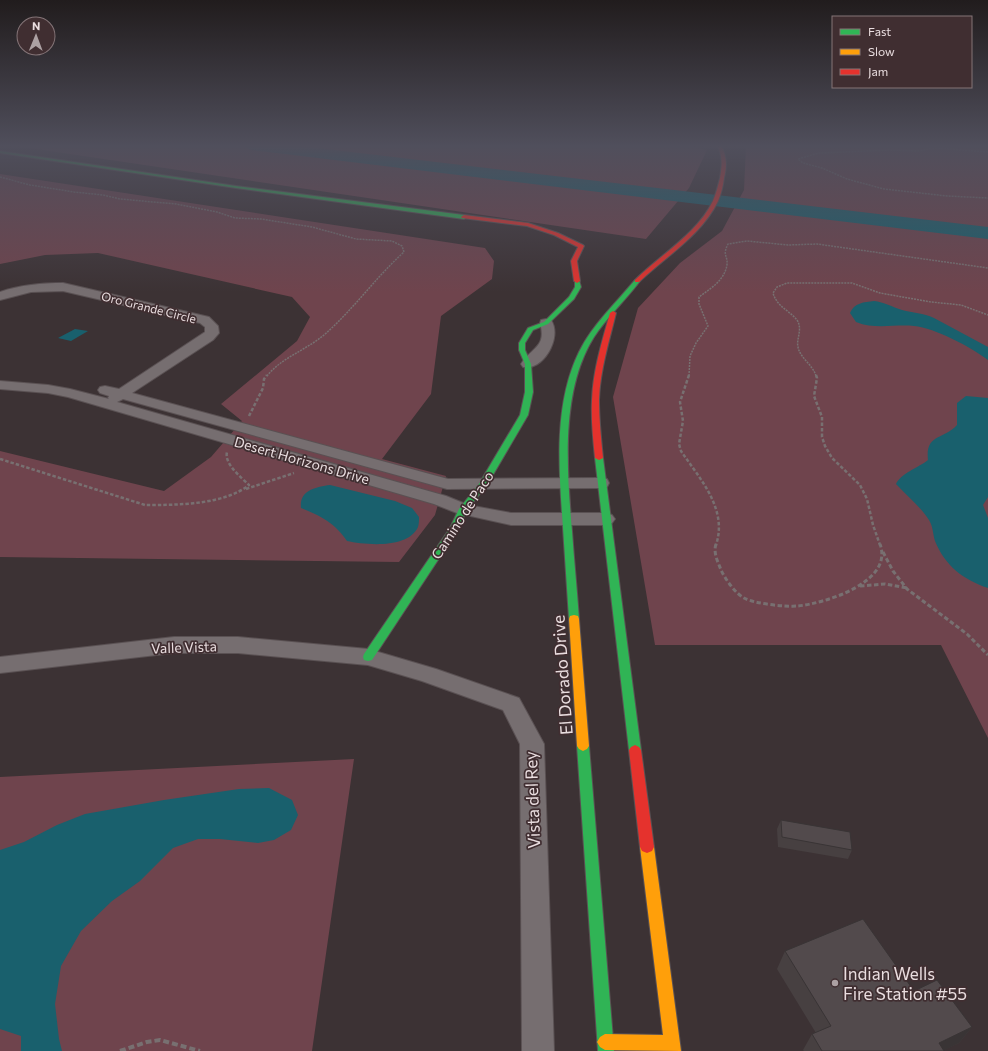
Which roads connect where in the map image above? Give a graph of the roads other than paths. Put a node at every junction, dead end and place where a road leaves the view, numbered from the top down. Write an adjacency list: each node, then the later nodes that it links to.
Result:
1 (290, 194): 5 (main road, Camino de Paco)
2 (717, 194): 4 (main road, El Dorado Drive)
3 (0, 296): 9 (street, Oro Grande Circle)
4 (614, 310): 11 (main road, El Dorado Drive); 12 (main road, El Dorado Drive)
5 (546, 323): 6 (street); 6 (main road, Camino de Paco)
6 (528, 364): 13 (main road, Camino de Paco)
7 (0, 374): 9 (street, Desert Horizons Drive)
8 (0, 385): 10 (street, Desert Horizons Drive)
9 (122, 394): 10 (street, Oro Grande Circle); 13 (street, Desert Horizons Drive)
10 (107, 403): 14 (street, Desert Horizons Drive)
11 (564, 483): 12 (street, Desert Horizons Drive); 13 (street, Desert Horizons Drive); 15 (main road, El Dorado Drive)
12 (601, 483): 16 (main road, El Dorado Drive)
13 (483, 485): 14 (main road, Camino de Paco)
14 (464, 509): 15 (street, Desert Horizons Drive); 17 (main road, Camino de Paco)
15 (567, 519): 16 (street, Desert Horizons Drive); 19 (main road, El Dorado Drive)
16 (606, 519): 20 (main road, El Dorado Drive)
17 (368, 657): 18 (street, Valle Vista); 21 (street, Vista del Rey)
18 (0, 665)
19 (606, 1046): 20 (main road)
20 (673, 1047)
21 (538, 1051)

